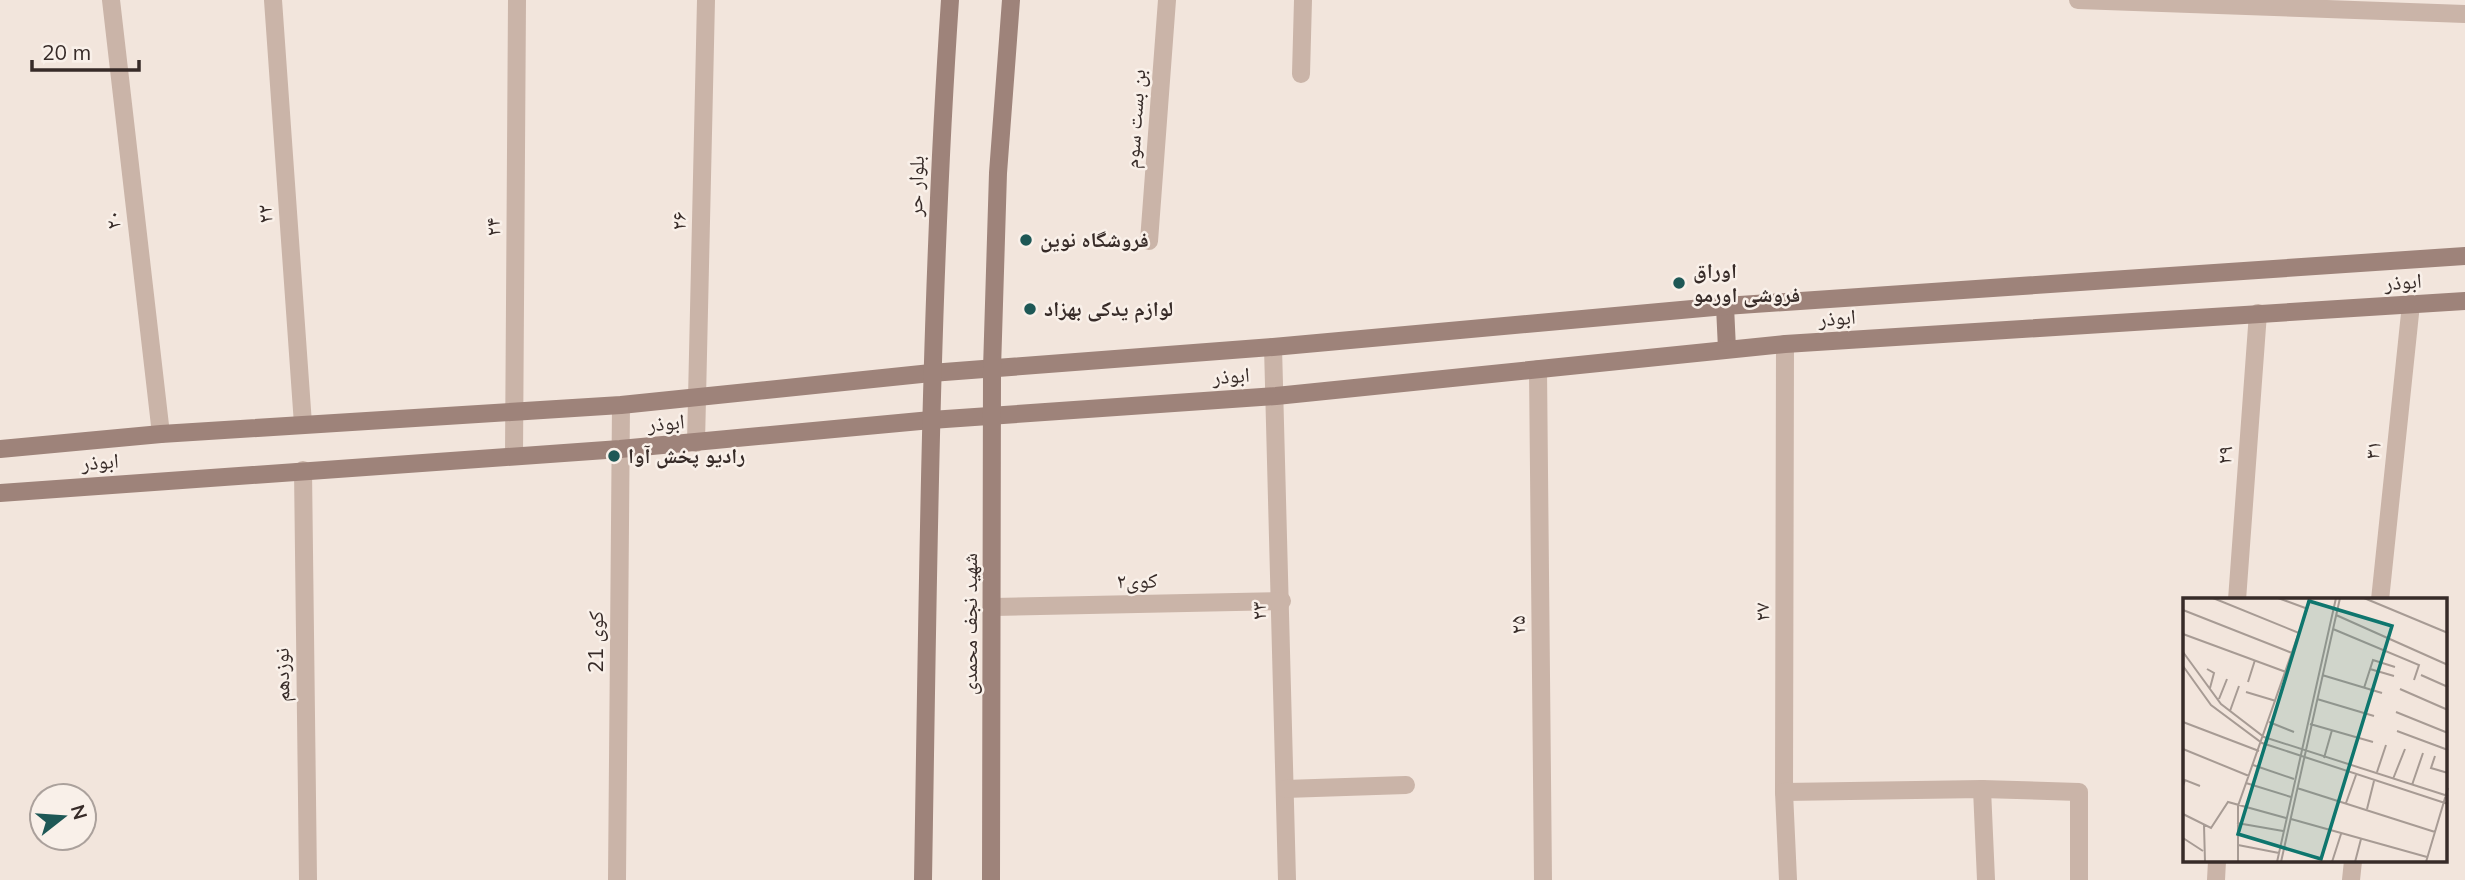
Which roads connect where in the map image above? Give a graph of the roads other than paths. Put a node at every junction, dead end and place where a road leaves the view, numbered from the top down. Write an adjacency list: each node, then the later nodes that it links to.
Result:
1 (111, 0): 33 (street, ۲۰)
2 (273, 0): 32 (street, ۲۲)
3 (517, 0): 29 (street, ۲۴)
4 (706, 0): 27 (street, ۲۶)
5 (950, 0): 25 (main road, بلوار حر)
6 (1011, 0): 23 (main road)
7 (1167, 0): 14 (street, بن بست سوم)
8 (1303, 0): 13 (street)
9 (2078, 0): 10 (street)
10 (2121, 1): 11 (street)
11 (2381, 5): 12 (street)
12 (2465, 14)
13 (1301, 74)
14 (1149, 240)
15 (2465, 256): 18 (main road, ابوذر)
16 (2465, 301): 17 (main road, ابوذر)
17 (2411, 304): 19 (main road, ابوذر); 41 (street, ۳۱)
18 (1725, 306): 21 (main road, ابوذر); 22 (main road)
19 (2258, 313): 20 (main road, ابوذر); 40 (street, ۲۹)
20 (1786, 344): 22 (main road, ابوذر); 47 (street, ۲۷)
21 (1273, 347): 23 (main road, ابوذر); 26 (street, ۲۳)
22 (1727, 349): 24 (main road, ابوذر)
23 (992, 369): 25 (main road, ابوذر); 30 (main road, شهید نجف محمدی)
24 (1538, 369): 26 (main road, ابوذر); 55 (street, ۲۵)
25 (931, 373): 27 (main road, ابوذر); 31 (main road, شهید نجف محمدی)
26 (1276, 396): 30 (main road, ابوذر); 42 (street, ۲۳)
27 (697, 398): 28 (main road, ابوذر); 34 (street, ۲۶)
28 (621, 405): 29 (main road, ابوذر); 36 (street, کوی 21)
29 (515, 411): 32 (main road, ابوذر); 37 (street, ۲۴)
30 (993, 416): 31 (main road, ابوذر); 43 (main road, شهید نجف محمدی)
31 (931, 420): 34 (main road, ابوذر); 53 (main road, شهید نجف محمدی)
32 (303, 424): 33 (main road, ابوذر)
33 (161, 434): 35 (main road, ابوذر)
34 (696, 443): 36 (main road, ابوذر)
35 (0, 449)
36 (620, 449): 37 (main road, ابوذر); 52 (street, کوی 21)
37 (514, 455): 38 (main road, ابوذر)
38 (303, 470): 39 (main road, ابوذر); 51 (street, نوزدهم)
39 (0, 493)
40 (2237, 598)
41 (2380, 598)
42 (1282, 601): 43 (street, کوی۲); 45 (street, ۲۳)
43 (993, 607): 54 (main road, شهید نجف محمدی)
44 (1406, 785): 45 (street)
45 (1285, 789): 50 (street, ۲۳)
46 (1982, 789): 47 (street); 57 (street); 58 (street)
47 (1784, 792): 56 (street, ۲۷)
48 (2217, 862): 59 (street)
49 (2353, 862): 60 (street)
50 (1287, 877)
51 (308, 880)
52 (617, 880)
53 (923, 880)
54 (991, 880)
55 (1544, 880)
56 (1788, 880)
57 (1986, 880)
58 (2079, 880)
59 (2216, 880)
60 (2351, 880)

